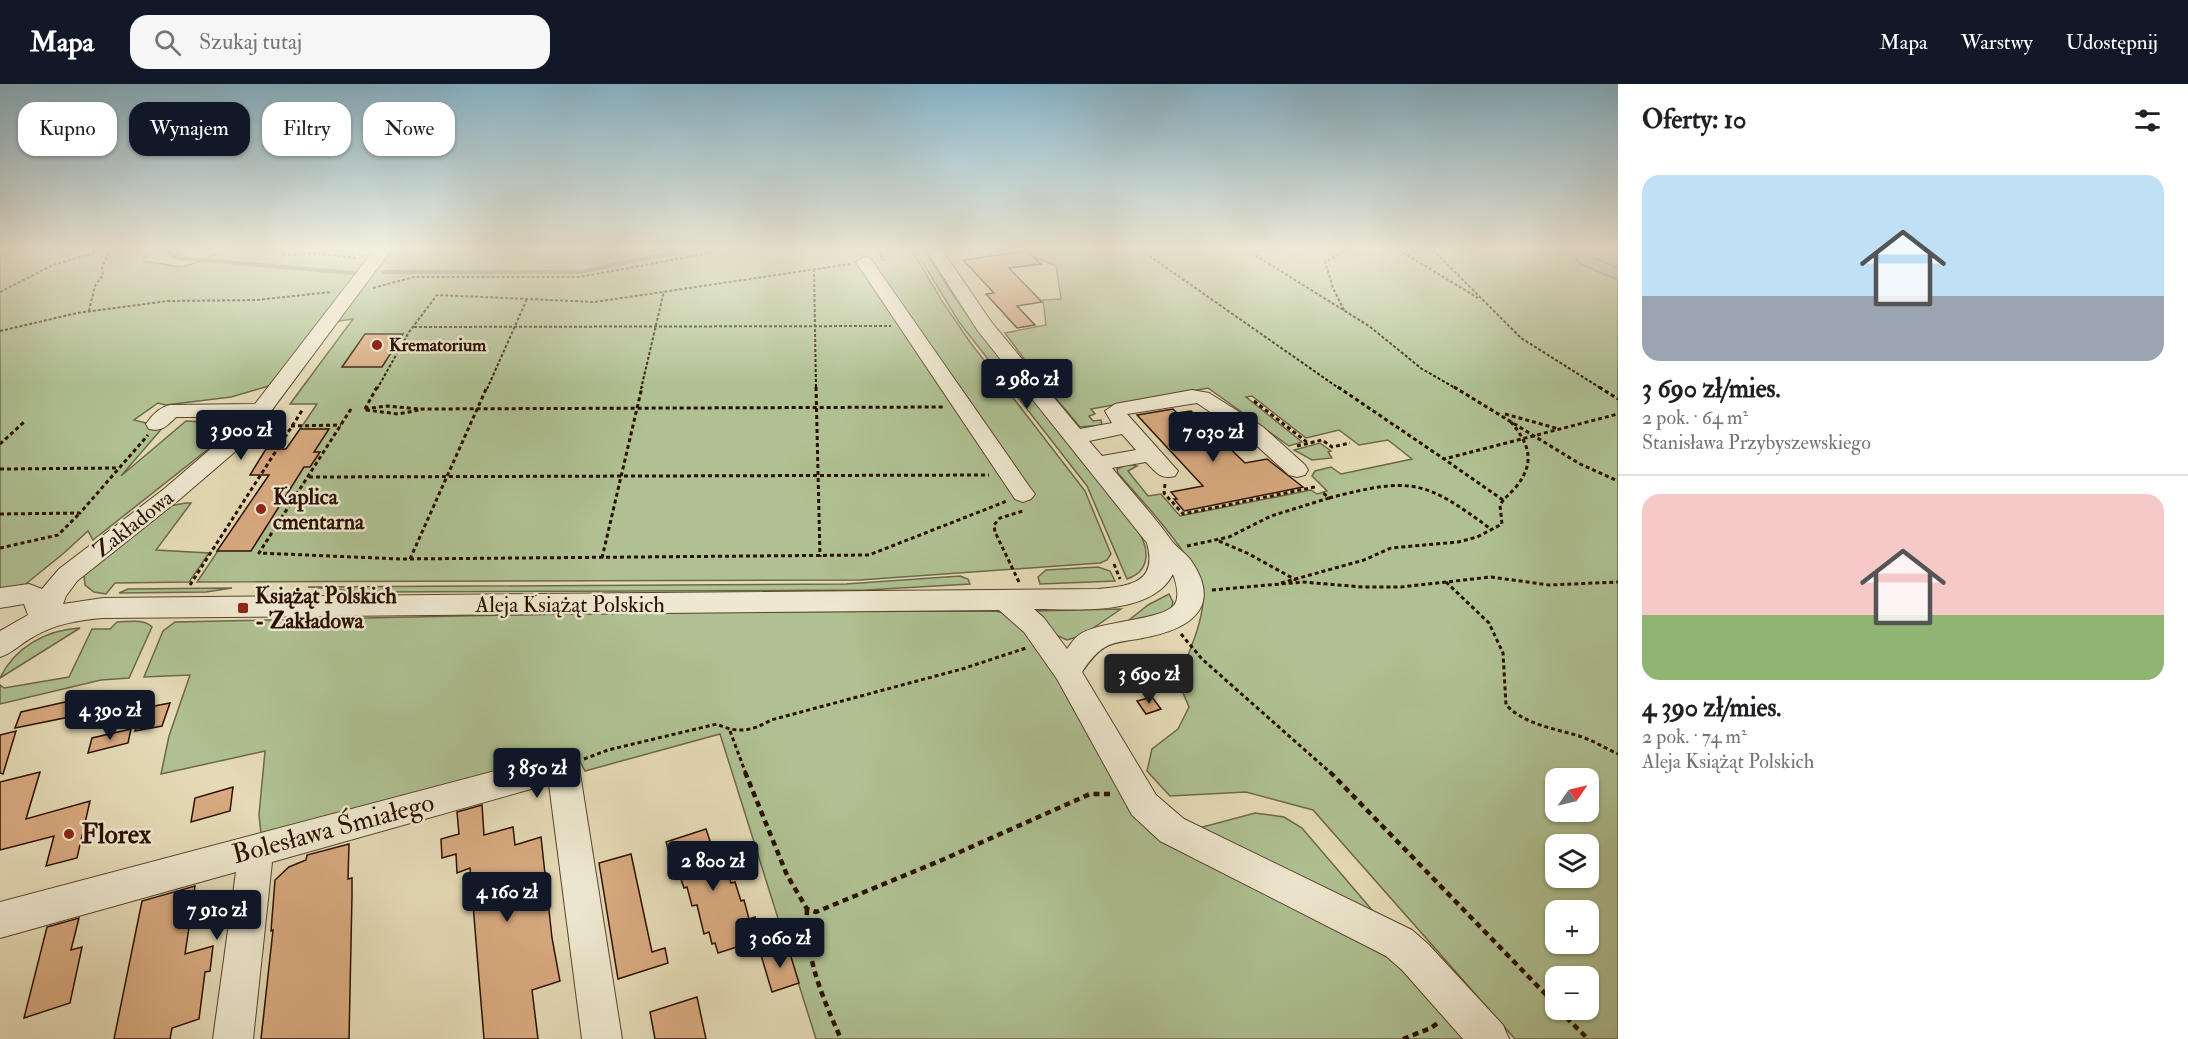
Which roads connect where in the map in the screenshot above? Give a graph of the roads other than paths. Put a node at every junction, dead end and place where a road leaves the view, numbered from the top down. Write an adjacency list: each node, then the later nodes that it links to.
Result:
1 (349, 295): 4 (street, Zakładowa)
2 (886, 295): 12 (street)
3 (964, 295): 7 (street)
4 (261, 410): 5 (street); 17 (street, Zakładowa)
5 (157, 424)
6 (1127, 427): 7 (street); 8 (street); 10 (street)
7 (1074, 436): 9 (street)
8 (1152, 454): 9 (street); 11 (street)
9 (1097, 464): 13 (street)
10 (1297, 470)
11 (1167, 471)
12 (1023, 494)
13 (1161, 547): 14 (street); 18 (street)
14 (1140, 590): 16 (street, Aleja Książąt Polskich); 18 (street)
15 (0, 598): 17 (street)
16 (1007, 601): 17 (street, Aleja Książąt Polskich); 20 (street)
17 (43, 620): 19 (street)
18 (1091, 641): 20 (street)
19 (0, 646)
20 (1067, 670): 25 (street)
21 (256, 849): 22 (street, Bolesława Śmiałego); 23 (street); 24 (street, Bolesława Śmiałego)
22 (0, 920)
23 (233, 1039)
24 (602, 1039)
25 (1489, 1039)

